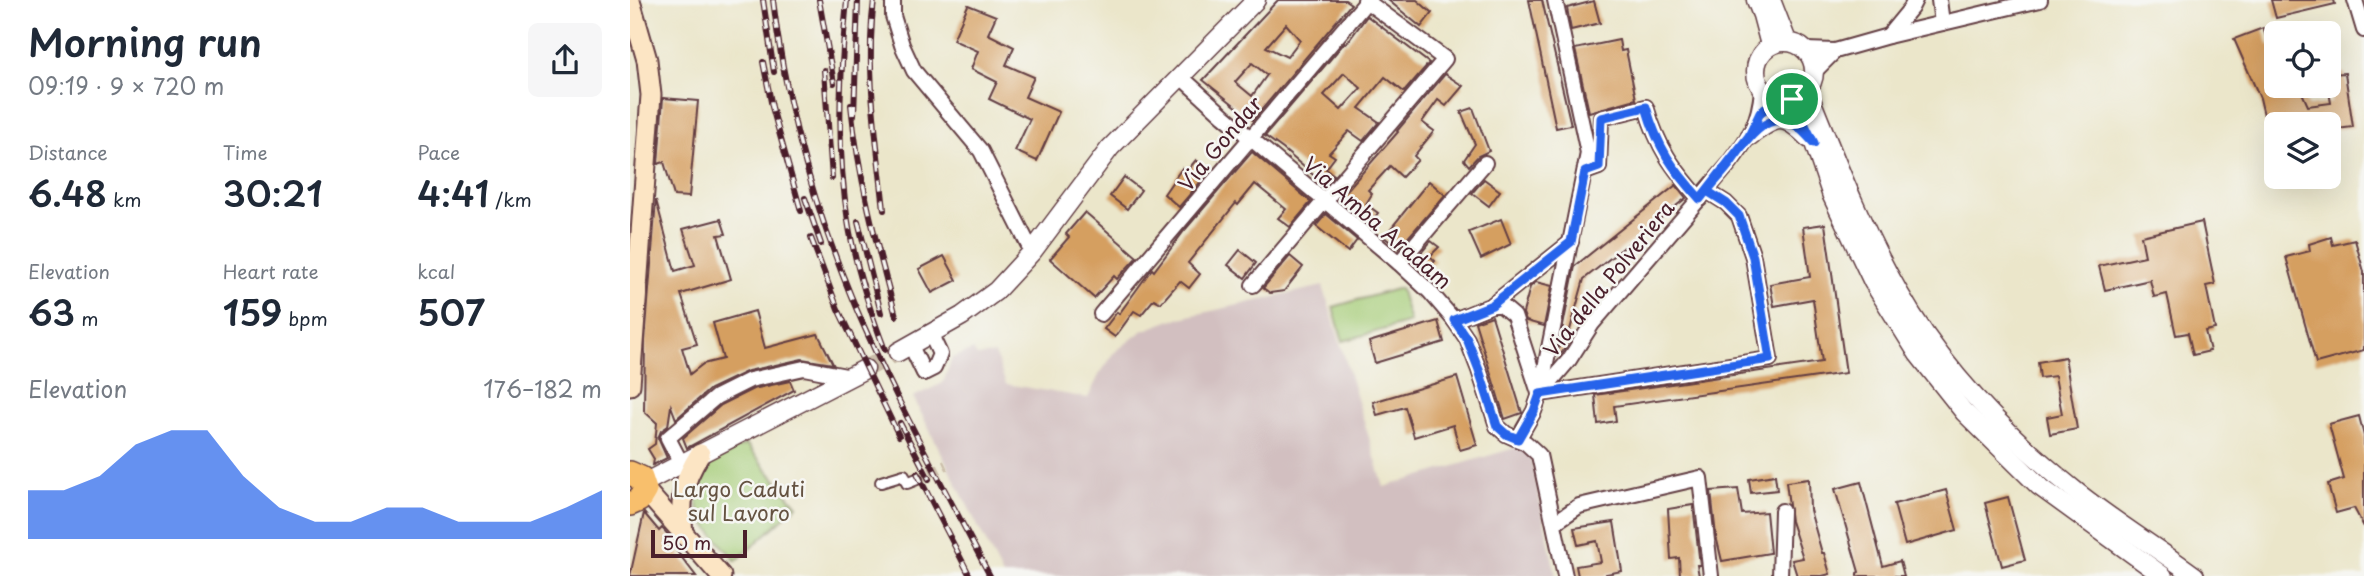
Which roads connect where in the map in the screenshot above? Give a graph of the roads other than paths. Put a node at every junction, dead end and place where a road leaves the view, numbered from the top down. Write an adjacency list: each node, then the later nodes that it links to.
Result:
1 (894, 0): 30 (street)
2 (1256, 0): 20 (street)
3 (1367, 0): 23 (street, Via Gondar); 28 (street)
4 (1555, 0): 26 (street)
5 (1756, 0): 16 (street)
6 (1771, 0): 16 (street)
7 (2039, 0): 12 (street)
8 (2355, 0): 14 (street)
9 (630, 1): 39 (main road)
10 (1914, 1): 13 (street); 15 (street)
11 (1938, 1): 12 (street)
12 (1942, 23): 13 (street)
13 (1927, 26): 15 (street)
14 (2364, 30)
15 (1888, 36): 18 (street)
16 (1778, 43): 17 (street); 21 (street)
17 (1805, 50): 18 (street); 19 (street)
18 (1835, 51): 19 (street)
19 (1814, 72): 21 (street)
20 (1180, 76): 23 (street, Via Amba Aradam); 30 (street)
21 (1785, 95): 22 (street, Via della Polveriera); 24 (street); 55 (street)
22 (1749, 136): 24 (street); 27 (street, Via della Polveriera)
23 (1250, 139): 28 (street, Via Amba Aradam); 34 (street, Via Gondar)
24 (1814, 143): 54 (street)
25 (1485, 163): 31 (street)
26 (1585, 172): 27 (street); 29 (street)
27 (1704, 195): 40 (street, Via della Polveriera); 40 (street)
28 (1325, 201): 31 (street, Via Amba Aradam); 32 (street)
29 (1571, 242): 33 (street); 40 (street)
30 (1032, 251): 36 (street)
31 (1399, 263): 35 (street, Via Amba Aradam)
32 (1253, 285)
33 (1492, 305): 35 (street); 40 (street)
34 (1101, 314)
35 (1454, 320): 41 (street, Via Amba Aradam)
36 (931, 335): 37 (street); 37 (street)
37 (905, 349)
38 (858, 373): 42 (street); 43 (street)
39 (630, 383)
40 (1540, 394): 41 (street, Via della Polveriera)
41 (1518, 439): 48 (street, Via Amba Aradam)
42 (699, 454): 43 (street); 49 (main road)
43 (681, 463): 46 (street)
44 (917, 479): 45 (street)
45 (881, 482)
46 (637, 487): 49 (main road)
47 (1782, 511): 53 (street)
48 (1554, 523): 51 (street, Via Amba Aradam); 52 (street)
49 (683, 535): 50 (main road)
50 (721, 576)
51 (1565, 576)
52 (1711, 576)
53 (1780, 576)
54 (2163, 576)
55 (2195, 576)

